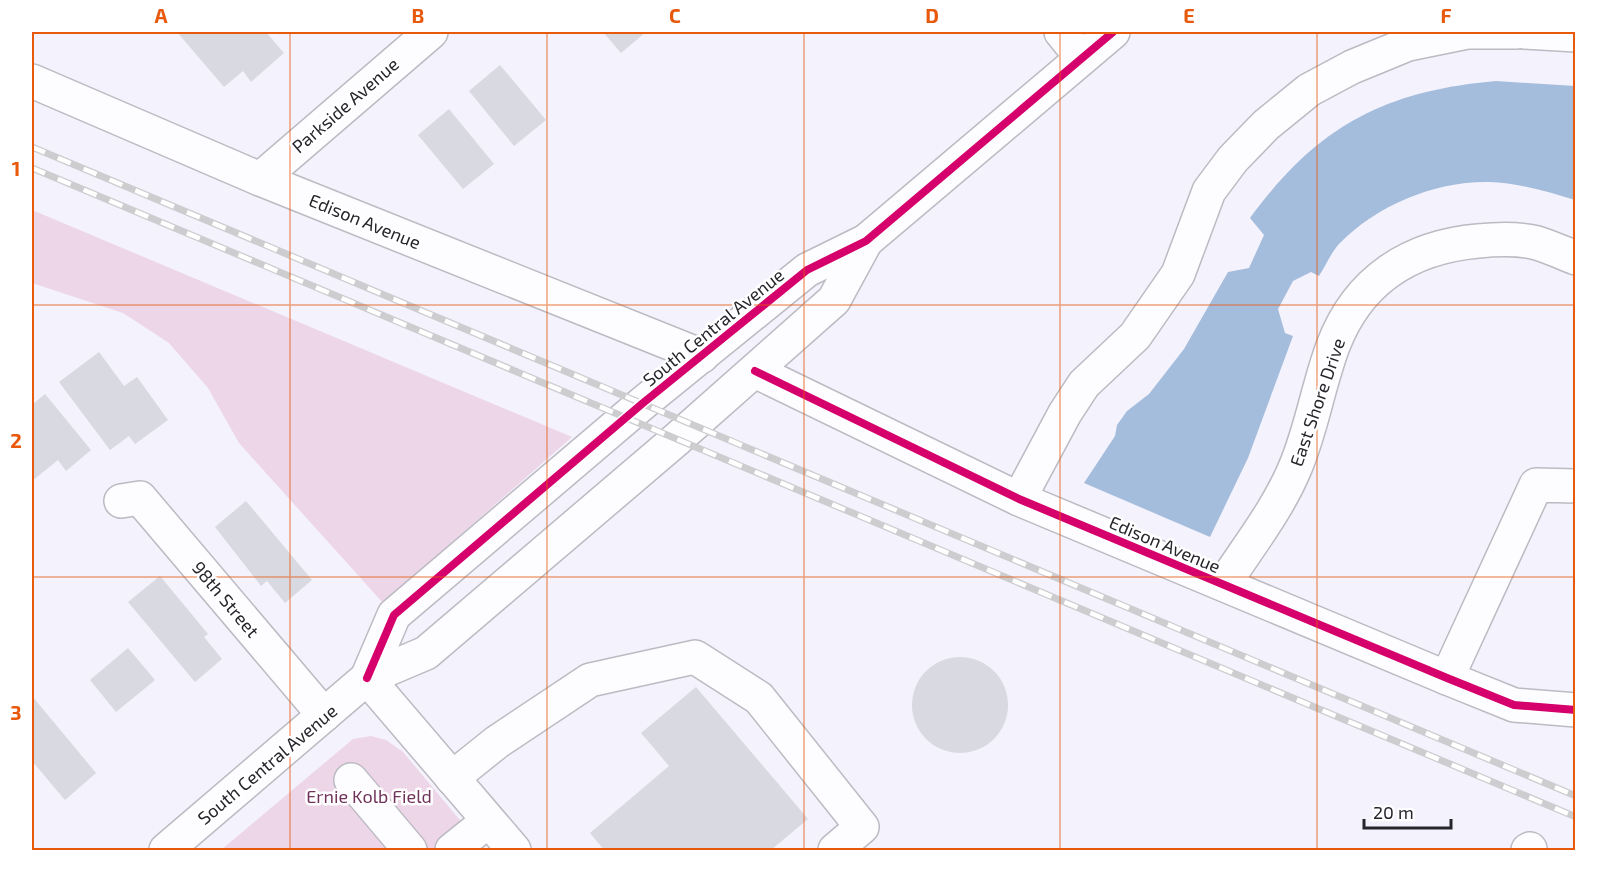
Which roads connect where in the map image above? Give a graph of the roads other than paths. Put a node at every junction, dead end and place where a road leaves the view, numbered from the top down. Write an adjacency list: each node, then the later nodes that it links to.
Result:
1 (431, 32): 9 (street, Parkside Avenue)
2 (1061, 32): 7 (street)
3 (1113, 32): 7 (street, South Central Avenue)
4 (1516, 32): 15 (street)
5 (1524, 32): 6 (street)
6 (1575, 35)
7 (1082, 58): 10 (street, South Central Avenue)
8 (32, 81): 9 (street, Edison Avenue)
9 (260, 179): 12 (street, Edison Avenue)
10 (866, 241): 12 (street, South Central Avenue); 13 (street, South Central Avenue)
11 (1575, 258): 17 (street, East Shore Drive)
12 (702, 356): 18 (street, South Central Avenue)
13 (755, 371): 15 (street, Edison Avenue); 18 (street, South Central Avenue)
14 (1575, 486): 19 (street)
15 (1019, 499): 17 (street, Edison Avenue)
16 (121, 501): 21 (street, 98th Street)
17 (1224, 584): 19 (street, Edison Avenue)
18 (368, 678): 21 (street, South Central Avenue); 22 (street)
19 (1447, 678): 20 (street, Edison Avenue)
20 (1575, 710)
21 (324, 716): 25 (street, South Central Avenue)
22 (452, 778): 24 (street); 29 (street)
23 (351, 780): 26 (street)
24 (488, 821): 27 (street); 28 (street)
25 (166, 850)
26 (410, 850)
27 (452, 850)
28 (514, 850)
29 (835, 850)

